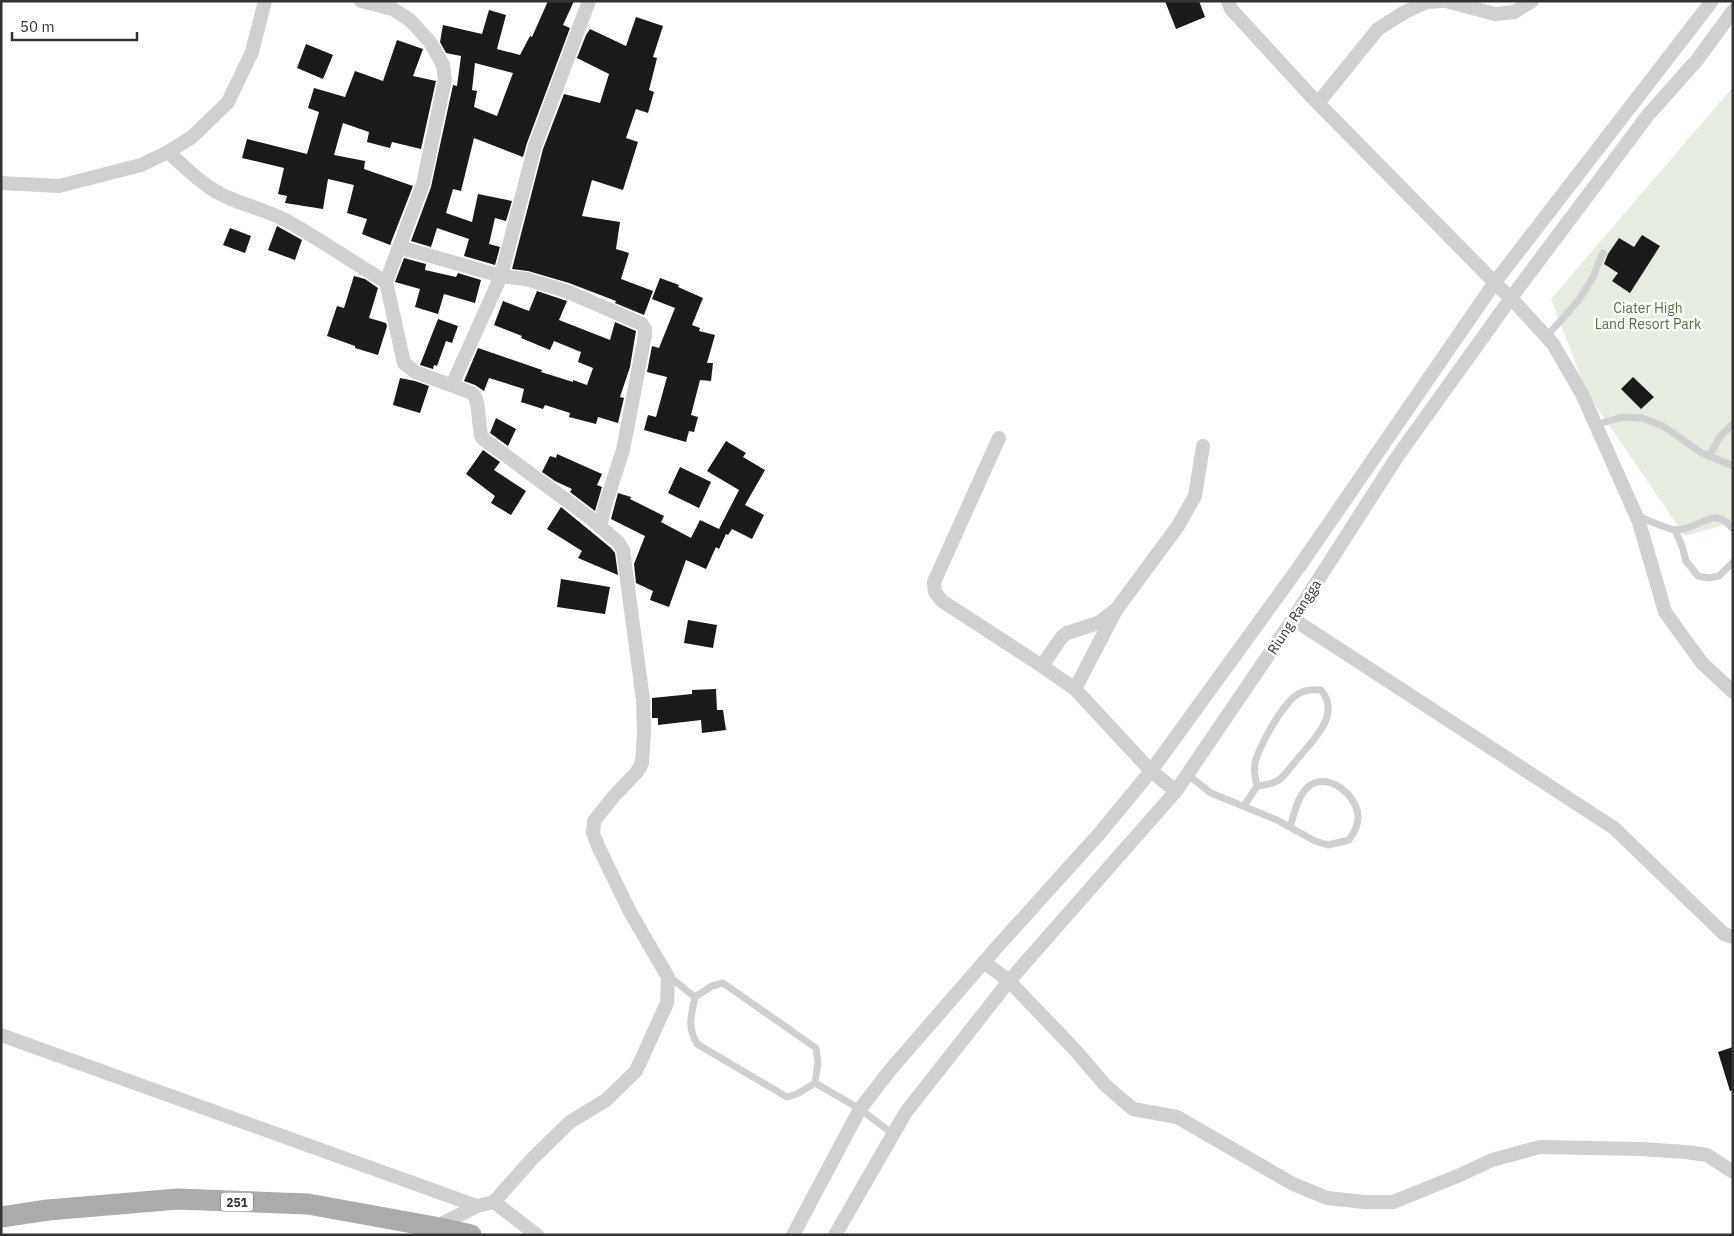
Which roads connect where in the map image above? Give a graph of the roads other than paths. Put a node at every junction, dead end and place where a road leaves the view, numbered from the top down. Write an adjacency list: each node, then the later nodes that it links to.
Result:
1 (265, 1): 11 (street)
2 (362, 1): 13 (street)
3 (589, 1): 15 (street)
4 (1228, 1): 10 (street)
5 (1442, 1): 10 (street)
6 (1446, 1): 7 (street)
7 (1532, 1)
8 (1712, 1): 17 (street)
9 (1733, 11): 18 (street, Riung Rangga)
10 (1318, 103): 17 (street)
11 (168, 152): 12 (street); 16 (street)
12 (1, 183)
13 (399, 246): 15 (street); 16 (street)
14 (1603, 252): 19 (lane)
15 (501, 276): 20 (street); 28 (street)
16 (386, 282): 20 (street)
17 (1495, 282): 18 (street); 37 (street)
18 (1512, 298): 19 (street); 33 (street, Riung Rangga)
19 (1546, 337): 22 (street)
20 (452, 386): 28 (street)
21 (1733, 424): 25 (lane)
22 (1595, 425): 25 (lane); 27 (street)
23 (999, 438): 34 (street)
24 (1203, 446): 32 (street)
25 (1709, 456): 26 (lane)
26 (1733, 466)
27 (1636, 515): 30 (lane); 36 (street)
28 (600, 527): 45 (street)
29 (1733, 529): 30 (lane)
30 (1676, 530): 31 (lane)
31 (1733, 562)
32 (1116, 610): 34 (street); 35 (street)
33 (1294, 619): 38 (street, Riung Rangga); 43 (street)
34 (1042, 666): 35 (street)
35 (1075, 689): 37 (street)
36 (1733, 692)
37 (1151, 771): 40 (street); 44 (street)
38 (1188, 775): 40 (street, Riung Rangga); 41 (lane)
39 (1257, 786): 39 (lane); 41 (lane)
40 (1176, 791): 46 (street, Riung Rangga)
41 (1244, 806): 42 (lane)
42 (1290, 827): 42 (lane)
43 (1733, 937)
44 (984, 962): 46 (street); 50 (street)
45 (668, 977): 47 (lane); 53 (street)
46 (1009, 981): 51 (street, Riung Rangga); 52 (street)
47 (695, 997): 49 (lane); 49 (lane)
48 (1, 1035): 54 (street)
49 (816, 1083): 50 (lane)
50 (860, 1109): 51 (lane); 59 (street)
51 (893, 1134): 60 (street, Riung Rangga)
52 (1733, 1172)
53 (494, 1202): 54 (street); 58 (street)
54 (477, 1206): 56 (street)
55 (1, 1217): 56 (main road, 251)
56 (435, 1227): 57 (main road, 251)
57 (470, 1235)
58 (537, 1235)
59 (793, 1235)
60 (835, 1235)

